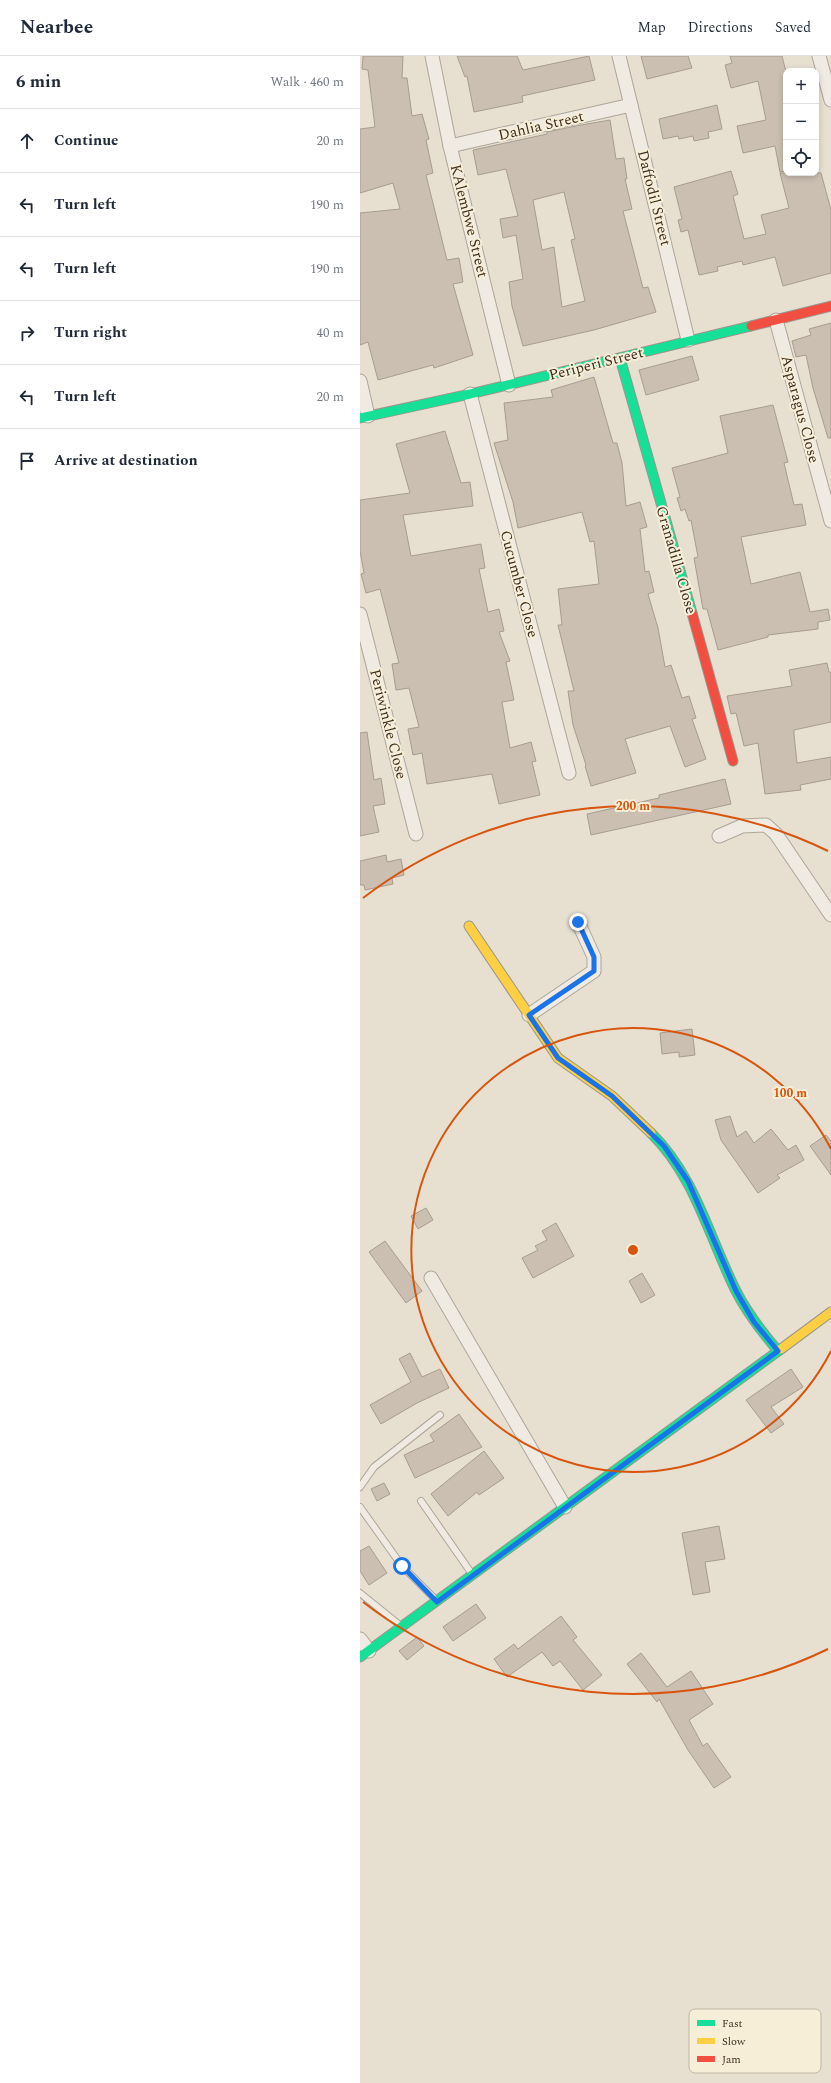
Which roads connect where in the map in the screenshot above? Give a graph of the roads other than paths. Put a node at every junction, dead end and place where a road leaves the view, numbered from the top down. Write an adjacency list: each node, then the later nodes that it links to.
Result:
1 (432, 56): 6 (street, KAlembwe Street)
2 (619, 56): 5 (street, Daffodil Street)
3 (819, 56): 4 (street)
4 (831, 100)
5 (632, 105): 6 (street, Dahlia Street); 9 (street, Daffodil Street)
6 (450, 146): 12 (street, KAlembwe Street)
7 (831, 306): 8 (street, Periperi Street)
8 (776, 320): 9 (street, Periperi Street); 15 (street, Asparagus Close)
9 (688, 340): 10 (street, Periperi Street)
10 (620, 358): 12 (street, Periperi Street); 17 (street, Granadilla Close)
11 (360, 382): 14 (street)
12 (509, 385): 13 (street, Periperi Street)
13 (470, 394): 14 (street, Periperi Street); 18 (street, Cucumber Close)
14 (364, 417)
15 (831, 522)
16 (360, 614): 19 (street, Periwinkle Close)
17 (733, 761)
18 (570, 773)
19 (416, 834)
20 (719, 836): 21 (street)
21 (831, 915)
22 (578, 922): 24 (street)
23 (469, 926): 24 (street)
24 (529, 1015): 27 (street)
25 (431, 1278): 32 (street)
26 (831, 1312): 27 (street)
27 (778, 1351): 32 (street)
28 (440, 1415): 29 (lane)
29 (360, 1487)
30 (421, 1501): 33 (lane)
31 (360, 1507): 35 (lane)
32 (565, 1507): 33 (street)
33 (473, 1575): 35 (street)
34 (360, 1593): 36 (lane)
35 (437, 1602): 36 (street)
36 (402, 1627): 38 (street)
37 (360, 1639): 38 (street)
38 (364, 1654)

